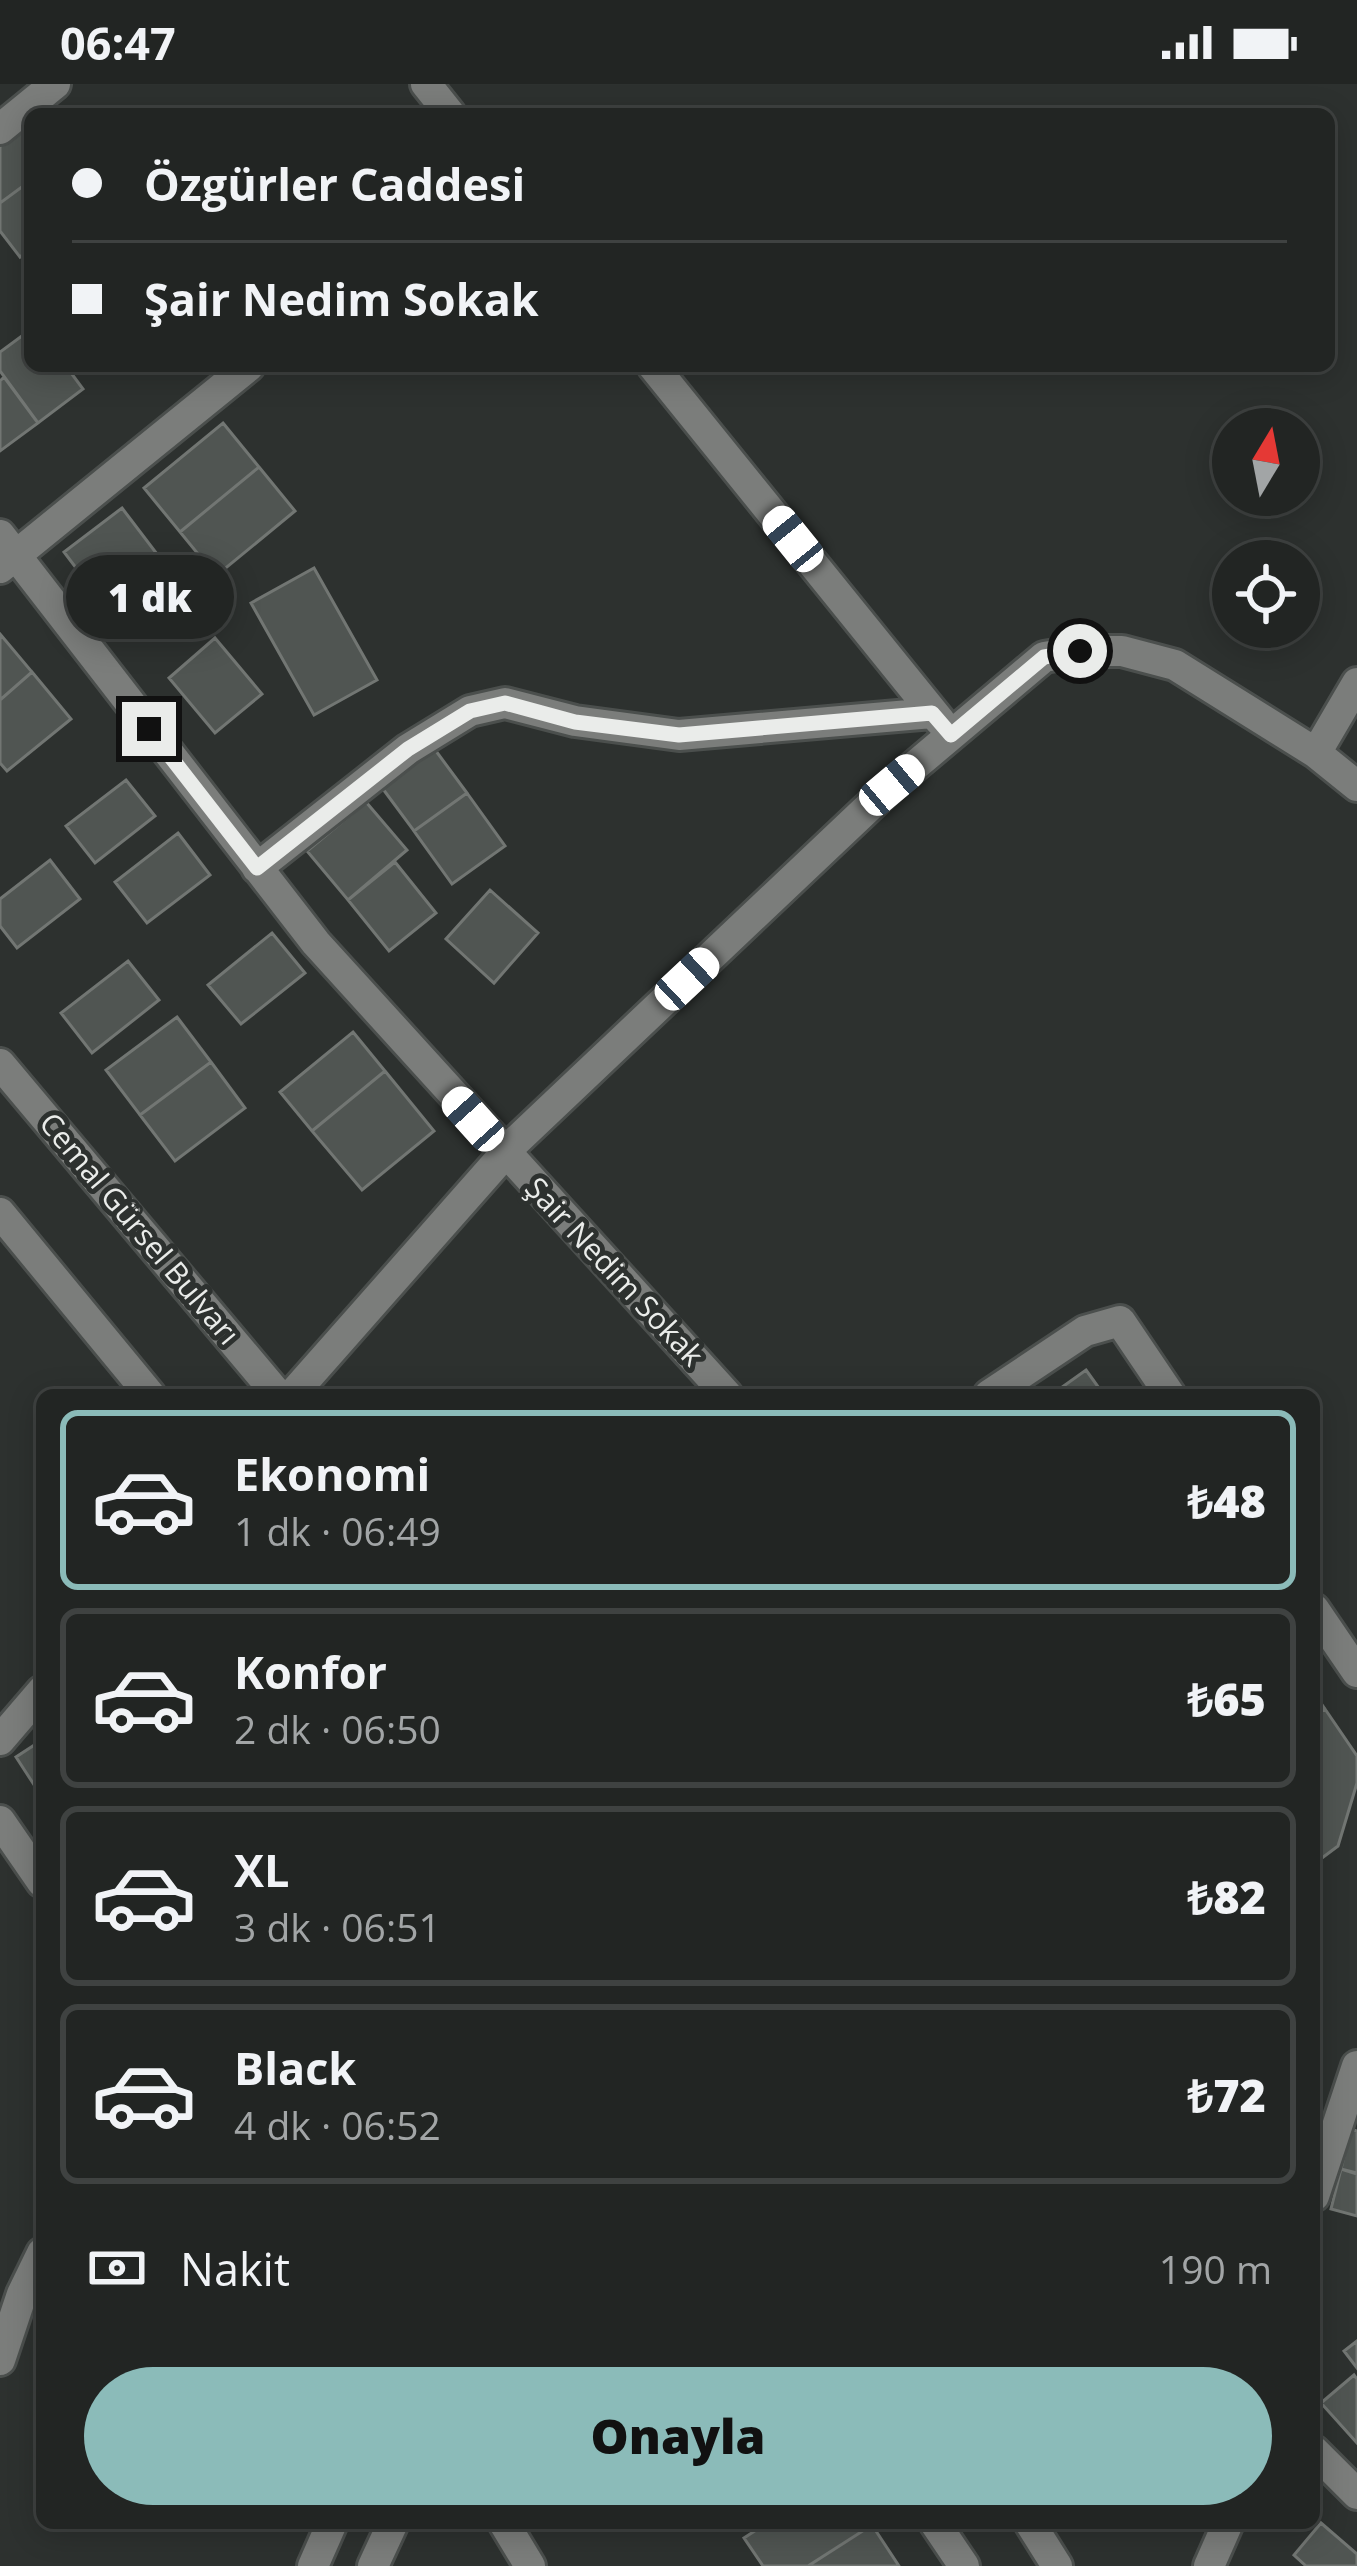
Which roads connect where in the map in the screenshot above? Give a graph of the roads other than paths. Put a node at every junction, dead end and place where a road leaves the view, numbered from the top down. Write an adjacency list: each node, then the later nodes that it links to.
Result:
1 (55, 84): 3 (street)
2 (426, 84): 4 (street)
3 (26, 108)
4 (445, 108)
5 (24, 109): 6 (street)
6 (0, 129)
7 (241, 372): 9 (street)
8 (658, 372): 11 (street)
9 (5, 553): 14 (street, Şair Nedim Sokak)
10 (1357, 683): 12 (street)
11 (942, 724): 12 (street); 14 (street); 16 (street)
12 (1316, 753): 13 (street)
13 (1357, 785)
14 (257, 868): 16 (street, Şair Nedim Sokak)
15 (0, 1064): 19 (street, Cemal Gürsel Bulvarı)
16 (505, 1154): 20 (street); 21 (street, Şair Nedim Sokak)
17 (0, 1213): 18 (street)
18 (145, 1389)
19 (273, 1389)
20 (297, 1389)
21 (722, 1389)
22 (998, 1389): 23 (street)
23 (1166, 1389)
24 (1320, 1618): 25 (street)
25 (1357, 1672)
26 (36, 1698): 27 (street)
27 (0, 1740)
28 (0, 1821): 29 (street)
29 (36, 1873)
30 (1357, 2066): 31 (street)
31 (1320, 2172)
32 (36, 2265): 33 (street)
33 (0, 2360)
34 (1320, 2457): 35 (street)
35 (1357, 2494)
36 (329, 2529): 42 (street)
37 (390, 2529): 43 (street)
38 (508, 2529): 44 (street)
39 (939, 2529): 45 (street)
40 (1034, 2529): 46 (street)
41 (1225, 2529): 47 (street)
42 (313, 2566)
43 (373, 2566)
44 (530, 2566)
45 (964, 2566)
46 (1058, 2566)
47 (1209, 2566)

